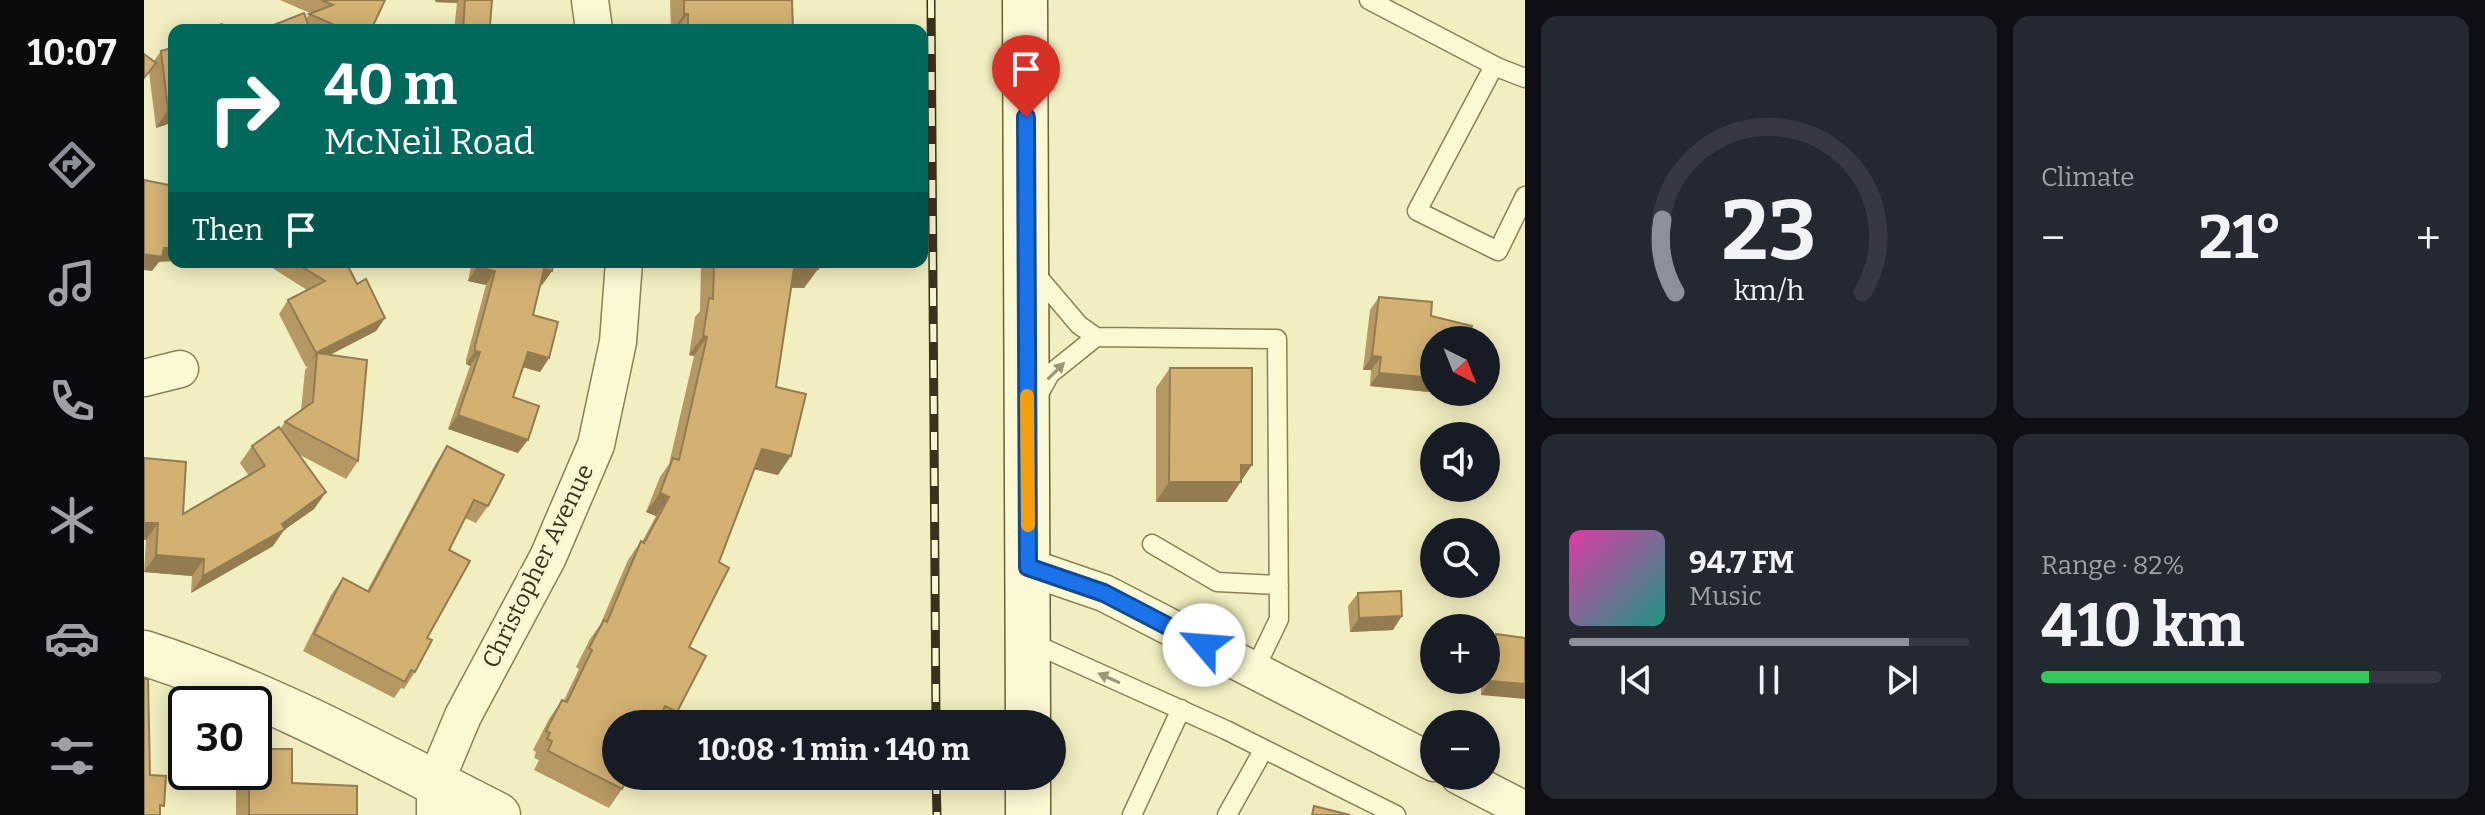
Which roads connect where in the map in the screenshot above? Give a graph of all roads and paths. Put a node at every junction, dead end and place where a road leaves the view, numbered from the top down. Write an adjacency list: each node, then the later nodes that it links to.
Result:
1 (590, 0): 4 (street)
2 (1025, 0): 8 (main road)
3 (1369, 0): 5 (lane)
4 (593, 24)
5 (1499, 68): 6 (lane); 7 (lane)
6 (1525, 78)
7 (1525, 196)
8 (1026, 263): 10 (lane); 13 (main road)
9 (624, 268): 26 (street, Christopher Avenue)
10 (1096, 337): 13 (lane, one-way to 10); 16 (lane)
11 (180, 369): 12 (street)
12 (144, 378)
13 (1027, 414): 15 (main road)
14 (1152, 544): 16 (lane)
15 (1028, 567): 17 (main road); 19 (street)
16 (1279, 585): 19 (lane)
17 (1028, 641): 20 (lane, one-way to 17); 21 (main road)
18 (144, 653): 26 (main road)
19 (1254, 671): 23 (street)
20 (1181, 709): 22 (lane); 30 (lane)
21 (1028, 710)
22 (1264, 749): 31 (lane); 32 (lane)
23 (1420, 756)
24 (1028, 790): 29 (main road)
25 (1486, 790): 27 (street)
26 (435, 799): 28 (main road)
27 (1525, 810)
28 (498, 815)
29 (1028, 815)
30 (1132, 815)
31 (1227, 815)
32 (1396, 815)

